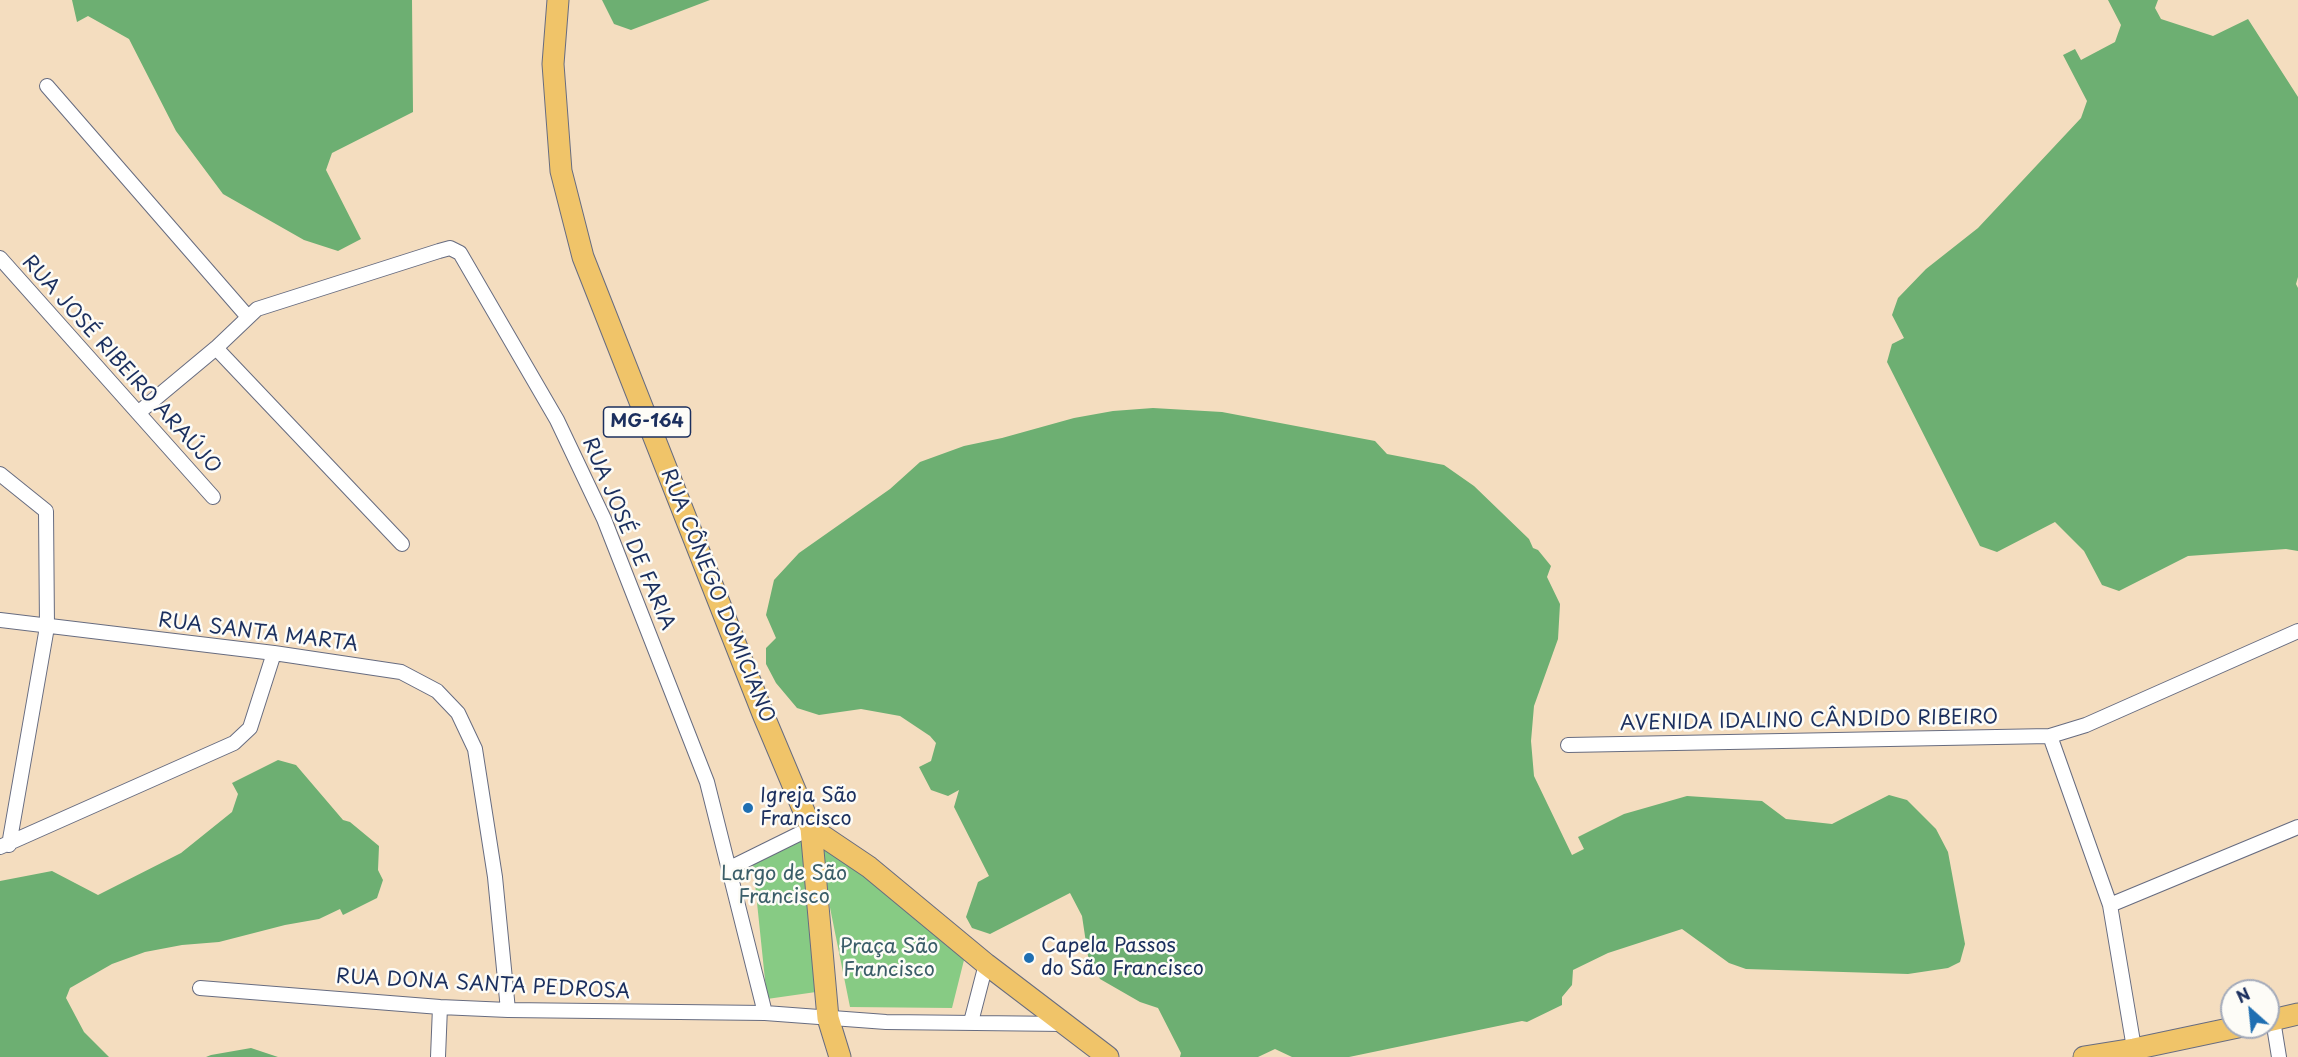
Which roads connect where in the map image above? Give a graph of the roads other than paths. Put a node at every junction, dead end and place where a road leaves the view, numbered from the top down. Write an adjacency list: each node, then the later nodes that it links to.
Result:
1 (558, 0): 17 (main road, RUA CÔNEGO DOMICIANO / MG-164)
2 (47, 86): 4 (street)
3 (0, 258): 6 (street, RUA JOSÉ RIBEIRO ARAÚJO)
4 (248, 317): 5 (street); 19 (street, RUA JOSÉ DE FARIA)
5 (216, 348): 6 (street); 9 (street)
6 (138, 413): 8 (street, RUA JOSÉ RIBEIRO ARAÚJO)
7 (0, 474): 11 (street)
8 (213, 497)
9 (402, 544)
10 (0, 620): 11 (street, RUA SANTA MARTA)
11 (46, 627): 13 (street, RUA SANTA MARTA); 18 (street)
12 (2298, 631): 14 (street, AVENIDA IDALINO CÂNDIDO RIBEIRO)
13 (274, 652): 18 (street); 24 (street, RUA SANTA MARTA)
14 (2050, 736): 15 (street, AVENIDA IDALINO CÂNDIDO RIBEIRO); 20 (street)
15 (1568, 745)
16 (2298, 827): 20 (street)
17 (811, 828): 19 (street); 21 (main road); 27 (main road, MG-164)
18 (5, 846)
19 (730, 868): 25 (street, RUA JOSÉ DE FARIA)
20 (2110, 905): 33 (street)
21 (986, 964): 29 (street); 30 (main road)
22 (200, 988): 23 (street, RUA DONA SANTA PEDROSA)
23 (440, 1007): 24 (street, RUA DONA SANTA PEDROSA); 34 (street)
24 (508, 1010): 25 (street, RUA DONA SANTA PEDROSA)
25 (765, 1013): 27 (street)
26 (2298, 1014): 28 (main road)
27 (828, 1018): 29 (street); 35 (main road, MG-164)
28 (2280, 1018)
29 (971, 1022): 30 (street)
30 (1067, 1024): 36 (main road)
31 (2220, 1032): 33 (main road)
32 (2275, 1039): 38 (street)
33 (2134, 1053): 37 (main road)
34 (438, 1057)
35 (840, 1057)
36 (1108, 1057)
37 (2084, 1057)
38 (2279, 1057)

